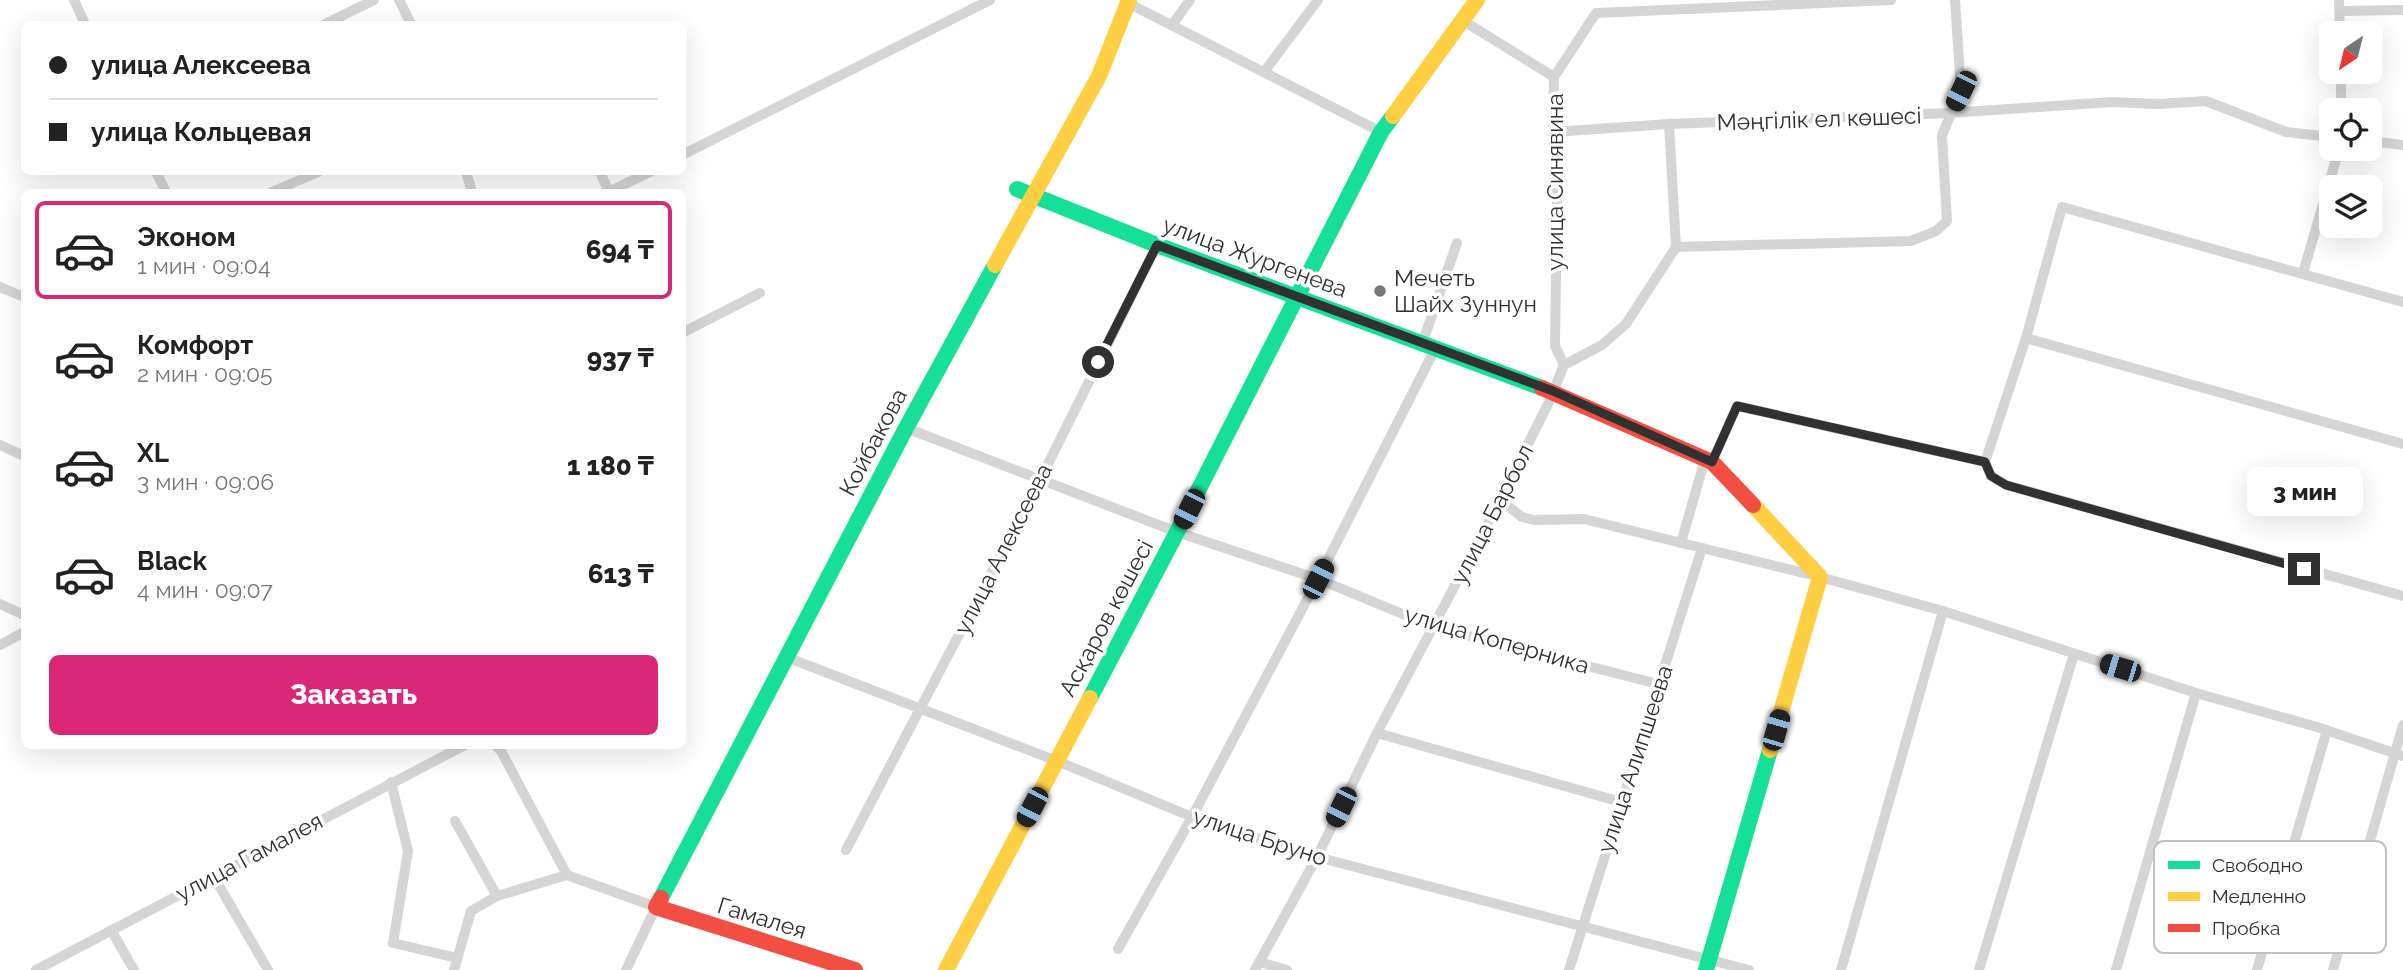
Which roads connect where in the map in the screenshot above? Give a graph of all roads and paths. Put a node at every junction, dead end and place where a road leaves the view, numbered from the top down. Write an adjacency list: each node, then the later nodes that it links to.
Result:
1 (74, 0): 14 (street)
2 (374, 0): 15 (street)
3 (399, 0): 16 (street)
4 (990, 0): 27 (street)
5 (1190, 0): 17 (street)
6 (1318, 0): 18 (street)
7 (1477, 0): 13 (street, Асқаров көшесі)
8 (1891, 0): 19 (street)
9 (1955, 0): 20 (street)
10 (1129, 1): 17 (street); 34 (street, Койбакова)
11 (2339, 6): 12 (street)
12 (2403, 10)
13 (1462, 20): 19 (street, улица Синявина); 22 (street, Асқаров көшесі)
14 (84, 21)
15 (330, 21)
16 (410, 21)
17 (1171, 25): 18 (street)
18 (1264, 72): 22 (street)
19 (1554, 77): 23 (street, улица Синявина)
20 (1951, 113): 21 (street, Мәңгілік ел көшесі); 24 (street, Мәңгілік ел көшесі); 37 (street)
21 (1668, 124): 23 (street, Мәңгілік ел көшесі); 37 (street)
22 (1381, 132): 42 (street, Асқаров көшесі)
23 (1553, 132): 47 (street, улица Синявина)
24 (2319, 136)
25 (2382, 144): 26 (street)
26 (2401, 147)
27 (686, 153)
28 (2336, 161): 38 (street)
29 (311, 175): 31 (street)
30 (644, 175): 32 (street)
31 (279, 189)
32 (615, 189)
33 (1017, 189): 34 (street, улица Жургенева)
34 (1034, 194): 36 (street, улица Жургенева); 49 (street, Койбакова)
35 (1457, 243): 46 (street)
36 (1157, 245): 42 (street, улица Жургенева); 55 (street, улица Алексеева)
37 (1676, 247): 47 (street)
38 (2303, 273): 43 (street); 45 (street)
39 (0, 287): 41 (street)
40 (760, 293): 44 (street)
41 (21, 296)
42 (1297, 296): 46 (street, улица Жургенева); 57 (street, Асқаров көшесі)
43 (2403, 302)
44 (686, 331)
45 (2026, 338): 50 (street); 54 (street)
46 (1429, 346): 48 (street, улица Жургенева); 61 (street)
47 (1564, 365): 48 (street)
48 (1553, 391): 53 (street, улица Жургенева); 56 (street, улица Барбол)
49 (905, 428): 55 (street, улица Коперника); 70 (street, Койбакова)
50 (2403, 444)
51 (0, 445): 52 (street)
52 (21, 455)
53 (1709, 460): 54 (street); 58 (street); 60 (street)
54 (1985, 462): 62 (street)
55 (1040, 480): 57 (street, улица Коперника); 73 (street, улица Алексеева)
56 (1500, 500): 58 (street); 66 (street, улица Барбол)
57 (1177, 532): 61 (street, улица Коперника); 80 (street, Асқаров көшесі)
58 (1681, 543): 59 (street)
59 (1702, 548): 60 (street); 71 (street, улица Алипшеева)
60 (1820, 577): 64 (street); 99 (street)
61 (1318, 579): 66 (street, улица Коперника); 83 (street)
62 (2403, 596)
63 (0, 604): 65 (street)
64 (1943, 611): 69 (street); 111 (street)
65 (21, 614)
66 (1434, 627): 71 (street, улица Коперника); 76 (street, улица Барбол)
67 (21, 634): 68 (street)
68 (0, 645)
69 (2074, 654): 72 (street); 112 (street)
70 (786, 657): 73 (street, улица Бруно); 92 (street, Койбакова)
71 (1658, 684): 82 (street, улица Алипшеева)
72 (2196, 693): 75 (street); 113 (street)
73 (920, 709): 80 (street, улица Бруно); 87 (street, улица Алексеева)
74 (2403, 724): 79 (street)
75 (2327, 730): 79 (street); 85 (street)
76 (1377, 733): 82 (street); 88 (street, улица Барбол)
77 (457, 749): 81 (street, улица Гамалея)
78 (499, 749): 89 (street)
79 (2399, 755): 86 (street)
80 (1057, 761): 83 (street, улица Бруно); 107 (street, Асқаров көшесі)
81 (391, 782): 90 (street, улица Гамалея); 98 (street)
82 (1621, 802): 93 (street, улица Алипшеева)
83 (1192, 817): 88 (street, улица Бруно); 95 (street)
84 (455, 821): 91 (street)
85 (2295, 841)
86 (2373, 841)
87 (846, 850)
88 (1317, 857): 93 (street, улица Бруно); 100 (street, улица Барбол)
89 (567, 875): 91 (street); 92 (street)
90 (214, 877): 94 (street, улица Гамалея); 103 (street)
91 (497, 896): 98 (street)
92 (656, 907): 105 (street); 106 (street, Гамалея)
93 (1582, 925): 99 (street, улица Бруно); 109 (street, улица Алипшеева)
94 (111, 930): 101 (street, улица Гамалея); 102 (street)
95 (1118, 949)
96 (2262, 953): 114 (street)
97 (2338, 953): 115 (street)
98 (457, 958): 104 (street)
99 (1708, 965): 110 (street, улица Бруно)
100 (1257, 966): 108 (street)
101 (36, 970)
102 (134, 970)
103 (268, 970)
104 (454, 970)
105 (626, 970)
106 (855, 970)
107 (946, 970)
108 (1287, 970)
109 (1569, 970)
110 (1749, 970)
111 (1841, 970)
112 (1979, 970)
113 (2116, 970)
114 (2257, 970)
115 (2333, 970)

